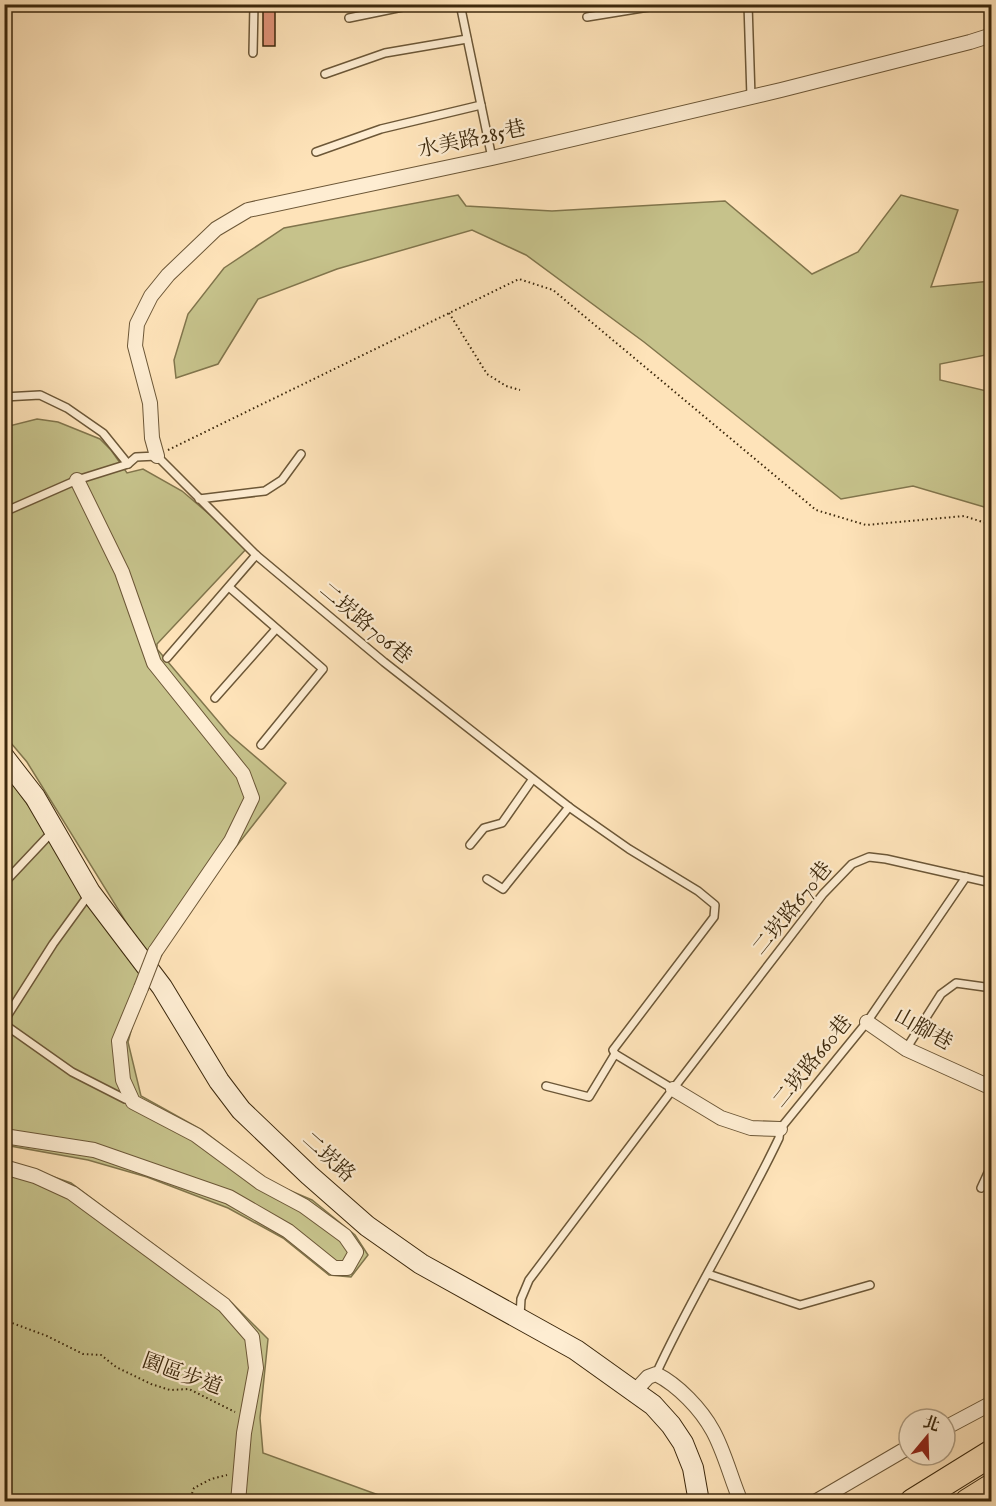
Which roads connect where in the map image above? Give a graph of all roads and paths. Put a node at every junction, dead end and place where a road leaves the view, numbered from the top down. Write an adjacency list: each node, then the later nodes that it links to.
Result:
1 (254, 4): 10 (lane)
2 (417, 4): 7 (lane)
3 (460, 4): 9 (lane)
4 (667, 4): 6 (lane)
5 (748, 4): 12 (lane)
6 (587, 17)
7 (349, 18)
8 (992, 35): 12 (street, 水美路285巷)
9 (467, 39): 11 (lane); 13 (lane)
10 (254, 53)
11 (325, 74)
12 (751, 97): 15 (street, 水美路285巷)
13 (481, 105): 14 (lane); 15 (lane)
14 (316, 152)
15 (492, 158): 20 (street, 水美路285巷)
16 (449, 313): 17 (path); 20 (path); 25 (path)
17 (520, 390)
18 (4, 397): 21 (lane)
19 (301, 454): 23 (lane)
20 (157, 456): 21 (lane); 23 (lane, 二崁路706巷)
21 (128, 464): 22 (lane)
22 (77, 480): 24 (lane); 52 (street, bridge)
23 (199, 499): 26 (lane, 二崁路706巷)
24 (4, 512)
25 (992, 525)
26 (256, 555): 27 (lane); 33 (lane, 二崁路706巷)
27 (230, 587): 28 (lane); 29 (lane)
28 (276, 629): 30 (lane); 31 (lane)
29 (167, 658)
30 (215, 698)
31 (261, 745)
32 (4, 757): 35 (street, 二崁路)
33 (532, 780): 34 (lane, 二崁路706巷); 36 (lane)
34 (569, 807): 38 (lane); 46 (lane, 二崁路706巷)
35 (55, 830): 39 (lane); 41 (street, 二崁路)
36 (470, 845)
37 (966, 877): 40 (lane, 二崁路670巷); 44 (lane, 二崁路660巷); 49 (lane, 二崁路670巷)
38 (487, 879)
39 (4, 883)
40 (992, 883)
41 (90, 892): 43 (lane); 58 (street, 二崁路)
42 (992, 988): 45 (lane)
43 (4, 1022): 50 (lane)
44 (867, 1022): 45 (street, 山腳巷); 51 (lane, 二崁路660巷)
45 (906, 1049): 48 (street, 山腳巷)
46 (615, 1054): 47 (lane); 49 (lane)
47 (546, 1086)
48 (992, 1088)
49 (673, 1089): 51 (street); 58 (lane, 二崁路670巷)
50 (125, 1099)
51 (780, 1129): 56 (lane, 二崁路660巷)
52 (4, 1136)
53 (992, 1164): 55 (lane)
54 (4, 1167): 67 (street)
55 (981, 1188)
56 (708, 1274): 57 (lane); 60 (lane, 二崁路660巷)
57 (870, 1285)
58 (519, 1319): 61 (street, 二崁路)
59 (4, 1320): 63 (path, 園區步道)
60 (656, 1374): 61 (street); 72 (street)
61 (635, 1391): 71 (street, 二崁路)
62 (992, 1403): 64 (street)
63 (244, 1416)
64 (957, 1422)
65 (992, 1453): 74 (highway)
66 (897, 1454): 73 (street)
67 (241, 1460): 69 (path); 70 (street)
68 (992, 1487): 75 (highway)
69 (189, 1502)
70 (238, 1502)
71 (699, 1502)
72 (741, 1502)
73 (815, 1502)
74 (913, 1502)
75 (968, 1502)

